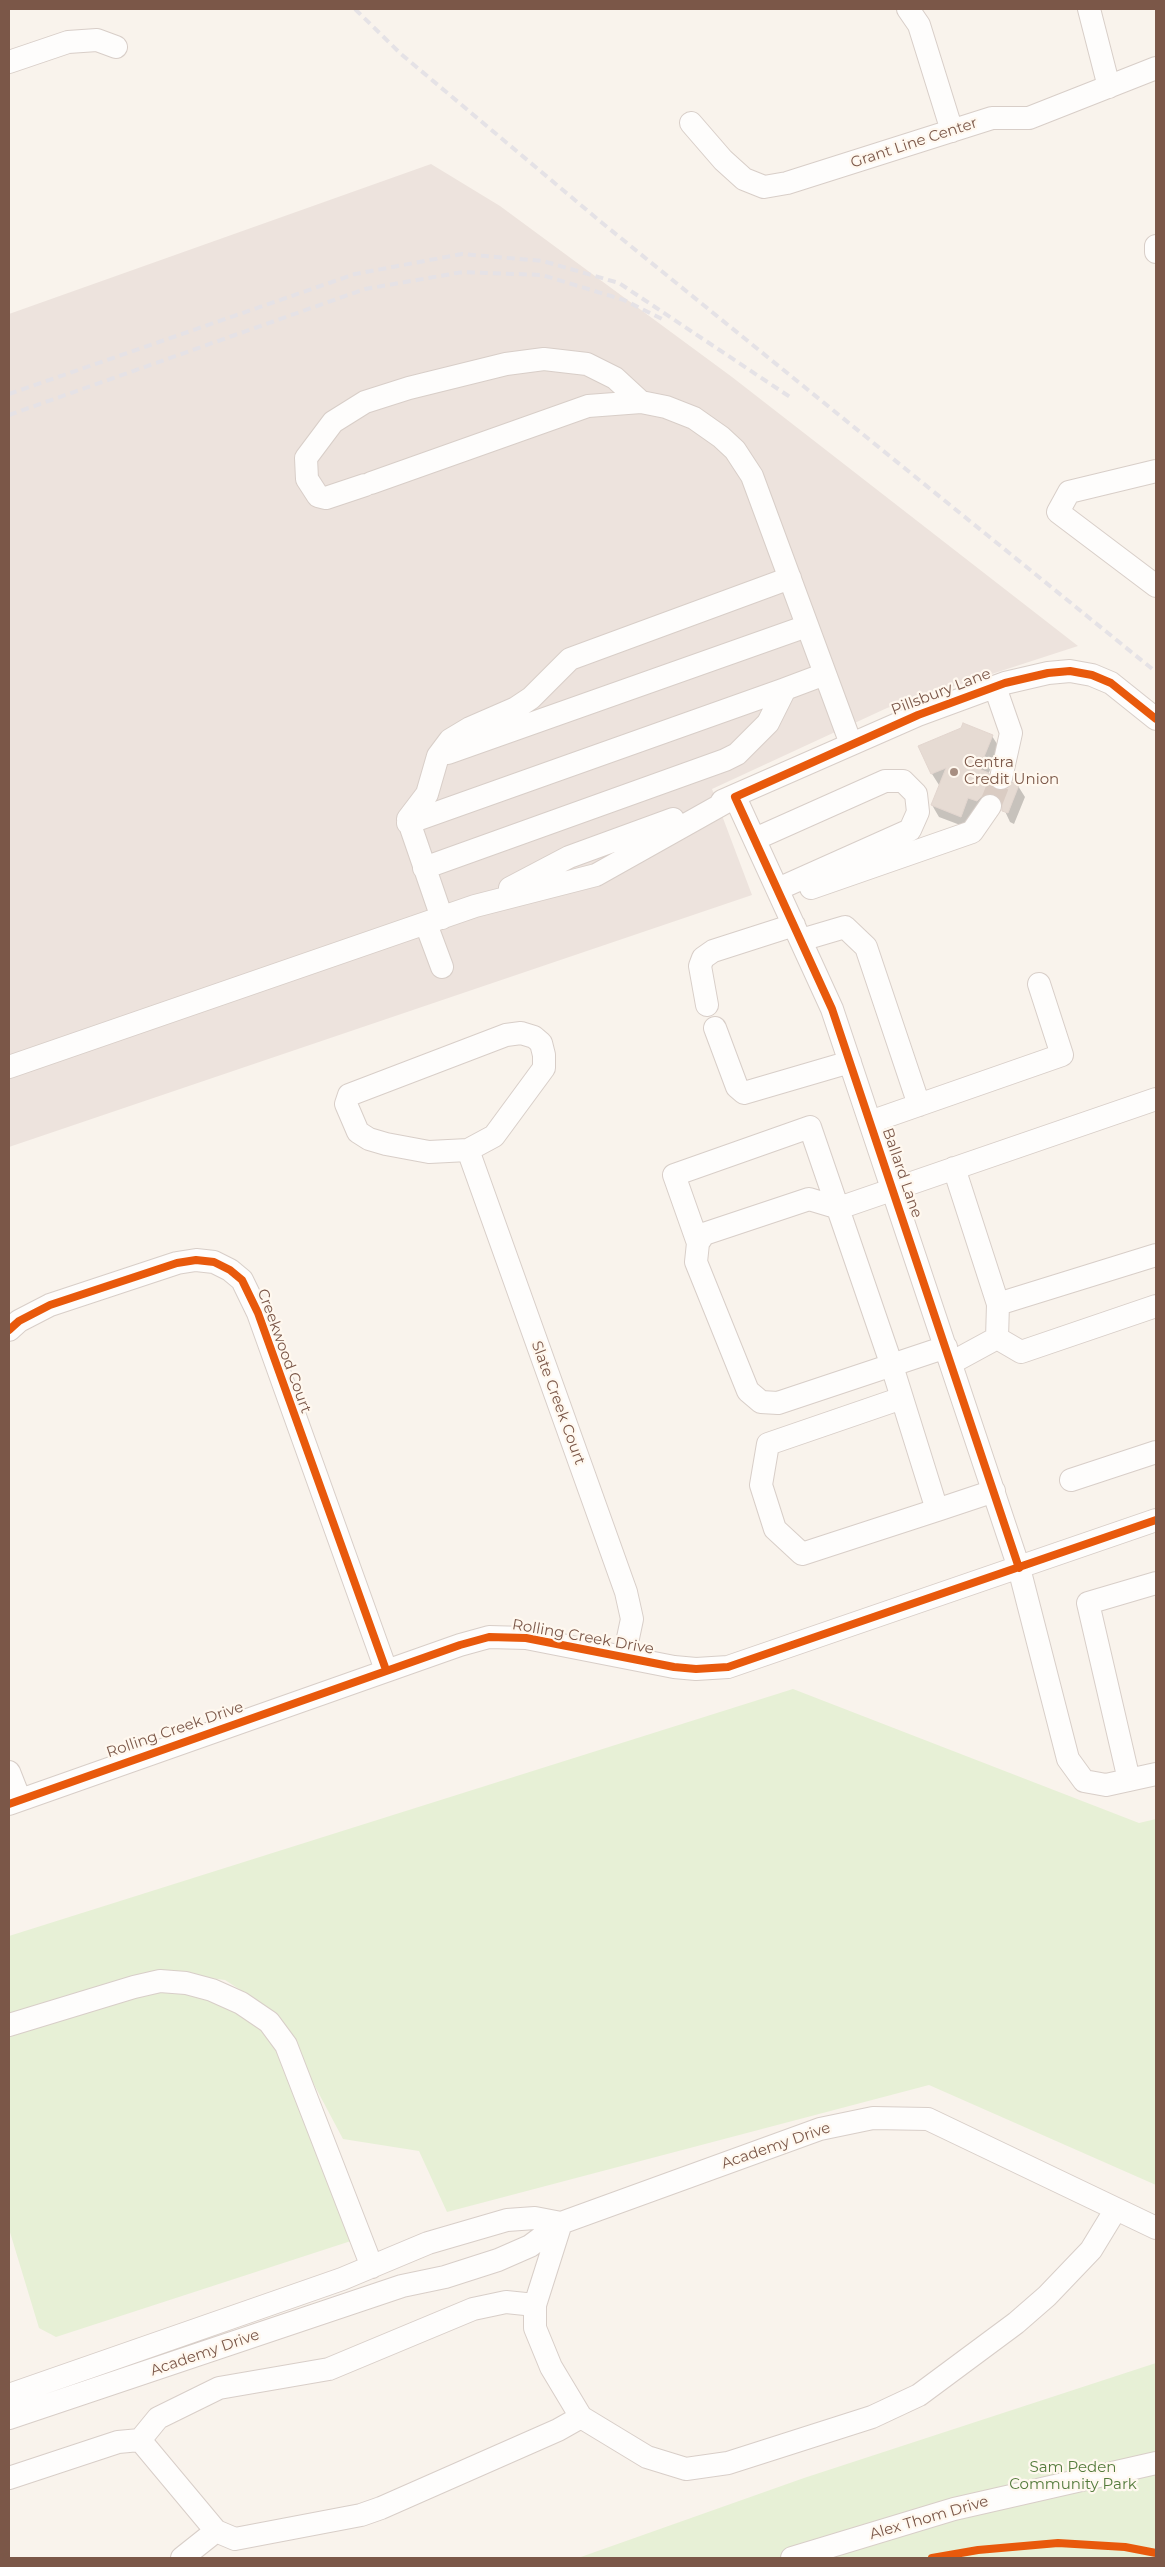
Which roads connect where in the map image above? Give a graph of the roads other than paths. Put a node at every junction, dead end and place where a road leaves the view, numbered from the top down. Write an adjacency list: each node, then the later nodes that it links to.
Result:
1 (908, 9): 8 (street)
2 (1089, 9): 6 (street)
3 (116, 47): 4 (street)
4 (9, 62)
5 (1156, 68): 6 (street, Grant Line Center)
6 (1109, 87): 8 (street, Grant Line Center)
7 (691, 123): 8 (street, Grant Line Center)
8 (952, 131)
9 (1156, 246): 10 (street)
10 (1156, 252)
11 (641, 402): 11 (street); 13 (street)
12 (1156, 471): 14 (street)
13 (790, 578): 15 (street); 21 (street)
14 (1156, 586)
15 (807, 626): 16 (street); 21 (street)
16 (825, 674): 18 (street); 20 (street)
17 (995, 686): 19 (street, Pillsbury Lane); 20 (street, Pillsbury Lane); 22 (street)
18 (785, 689): 25 (street); 27 (street)
19 (1156, 719)
20 (851, 744): 23 (street, Pillsbury Lane)
21 (438, 756): 25 (street)
22 (1001, 778)
23 (735, 796): 26 (street, Ballard Lane); 29 (street, Pillsbury Lane)
24 (990, 806): 28 (street)
25 (408, 823): 27 (street)
26 (755, 840): 28 (street, Ballard Lane); 28 (street)
27 (424, 868): 29 (street)
28 (780, 894): 30 (street, Ballard Lane)
29 (434, 921): 31 (street); 36 (street, Pillsbury Lane)
30 (798, 933): 33 (street); 35 (street, Ballard Lane); 38 (street)
31 (442, 967)
32 (1038, 984): 38 (street)
33 (707, 1005)
34 (715, 1028): 35 (street)
35 (850, 1062): 39 (street, Ballard Lane)
36 (9, 1067)
37 (1156, 1099): 41 (street)
38 (919, 1104): 39 (street)
39 (870, 1122): 42 (street, Ballard Lane)
40 (468, 1150): 40 (street); 60 (street, Slate Creek Court)
41 (954, 1168): 42 (street); 46 (street)
42 (893, 1188): 43 (street); 50 (street, Ballard Lane)
43 (839, 1208): 44 (street); 44 (street); 51 (street)
44 (698, 1243): 51 (street)
45 (1156, 1255): 46 (street)
46 (998, 1304): 49 (street)
47 (1156, 1306): 49 (street)
48 (9, 1330): 61 (street, Creekwood Court)
49 (997, 1338): 50 (street)
50 (949, 1355): 51 (street); 55 (street, Ballard Lane)
51 (892, 1366): 52 (street)
52 (902, 1398): 56 (street); 56 (street)
53 (1156, 1452): 54 (street)
54 (1071, 1480)
55 (994, 1491): 56 (street); 58 (street, Ballard Lane)
56 (937, 1510)
57 (1156, 1520): 58 (street, Rolling Creek Drive)
58 (1019, 1568): 60 (street, Rolling Creek Drive); 64 (street, Ballard Lane)
59 (1156, 1583): 64 (street)
60 (624, 1658): 61 (street, Rolling Creek Drive)
61 (386, 1670): 65 (street, Rolling Creek Drive)
62 (9, 1772): 65 (street)
63 (1156, 1774): 64 (street, Ballard Lane)
64 (1129, 1780)
65 (14, 1802)
66 (9, 2025): 71 (street)
67 (1116, 2209): 68 (street, Academy Drive); 69 (street, Academy Drive); 76 (street)
68 (561, 2223): 70 (street, Academy Drive); 72 (street, Academy Drive); 73 (street)
69 (1156, 2228)
70 (392, 2258): 71 (street, Academy Drive); 72 (street)
71 (372, 2267): 74 (street, Academy Drive)
72 (402, 2286): 75 (street, Academy Drive)
73 (535, 2305): 76 (street); 77 (street)
74 (9, 2395)
75 (9, 2418)
76 (581, 2418): 80 (street)
77 (140, 2440): 79 (street); 80 (street)
78 (1156, 2463): 82 (street, Alex Thom Drive)
79 (9, 2478)
80 (216, 2531): 81 (street)
81 (182, 2558)
82 (792, 2558)

